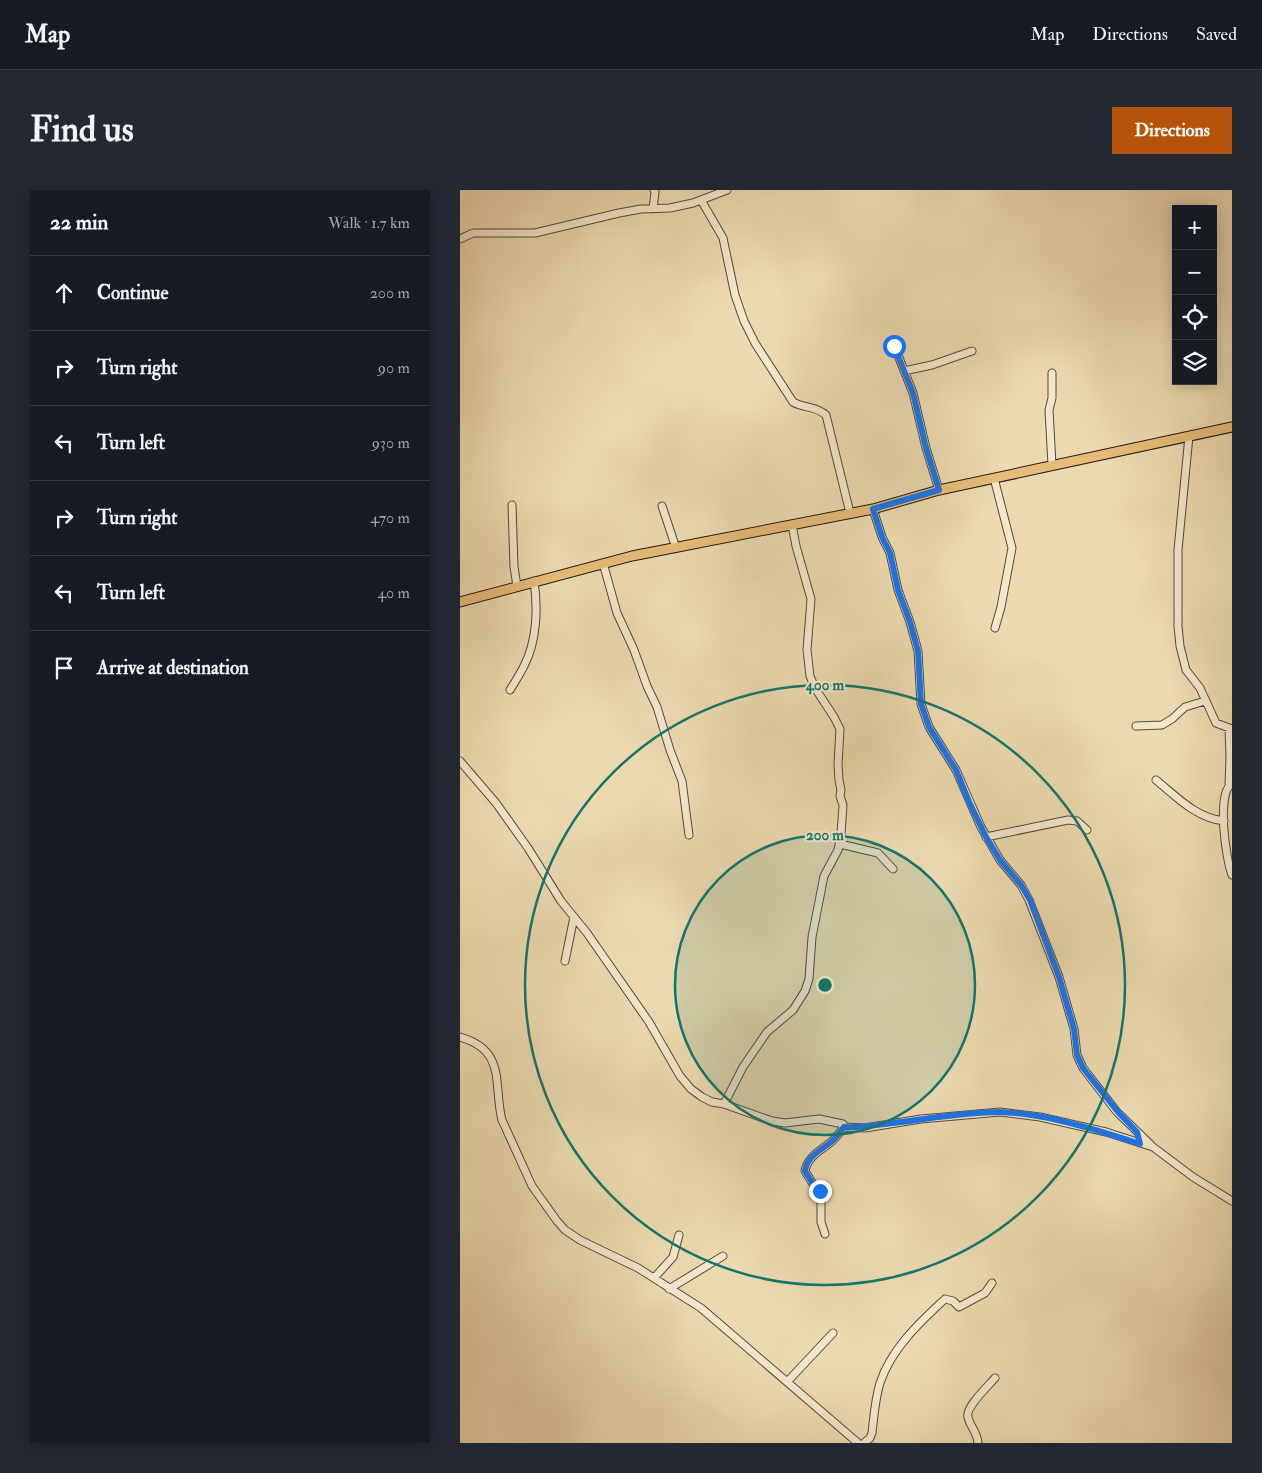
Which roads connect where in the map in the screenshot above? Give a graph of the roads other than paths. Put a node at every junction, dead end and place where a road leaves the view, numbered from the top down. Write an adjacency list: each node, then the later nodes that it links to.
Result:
1 (654, 190): 4 (street)
2 (727, 190): 3 (street)
3 (701, 200): 4 (street); 18 (street)
4 (654, 209): 5 (street)
5 (460, 239)
6 (894, 346): 8 (street)
7 (972, 350): 8 (street)
8 (904, 371): 14 (street)
9 (1052, 373): 12 (street)
10 (1232, 427): 11 (main road)
11 (1189, 436): 12 (main road); 27 (street)
12 (1052, 465): 13 (main road)
13 (994, 478): 14 (main road); 25 (street)
14 (939, 490): 17 (main road)
15 (512, 505): 23 (street)
16 (662, 506): 20 (street)
17 (873, 509): 18 (main road); 36 (street)
18 (850, 513): 19 (main road)
19 (792, 524): 20 (main road); 37 (street)
20 (676, 548): 21 (main road)
21 (603, 563): 22 (main road); 35 (street)
22 (534, 581): 23 (main road); 26 (street)
23 (517, 586): 24 (main road)
24 (460, 602)
25 (995, 628)
26 (510, 690)
27 (1205, 698): 28 (street); 29 (street)
28 (1136, 726)
29 (1230, 729): 32 (street)
30 (460, 761): 40 (street)
31 (1156, 780): 33 (street)
32 (1231, 784): 33 (street)
33 (1224, 821): 39 (street)
34 (1087, 830): 36 (street)
35 (688, 835)
36 (986, 837): 45 (street)
37 (840, 844): 38 (street); 43 (street)
38 (893, 869)
39 (1232, 875)
40 (574, 917): 41 (street); 43 (street)
41 (565, 961)
42 (460, 1037): 52 (street)
43 (724, 1104): 44 (street)
44 (844, 1127): 46 (street); 49 (street)
45 (1137, 1132): 46 (street); 47 (street)
46 (1140, 1144): 47 (street)
47 (1153, 1147): 48 (street)
48 (1232, 1201)
49 (825, 1234)
50 (680, 1235): 52 (street)
51 (723, 1256): 54 (street)
52 (654, 1278): 54 (street)
53 (992, 1283): 59 (street)
54 (670, 1288): 57 (street)
55 (833, 1333): 57 (street)
56 (994, 1378): 60 (street)
57 (787, 1382): 58 (street)
58 (858, 1443)
59 (864, 1443)
60 (978, 1443)

